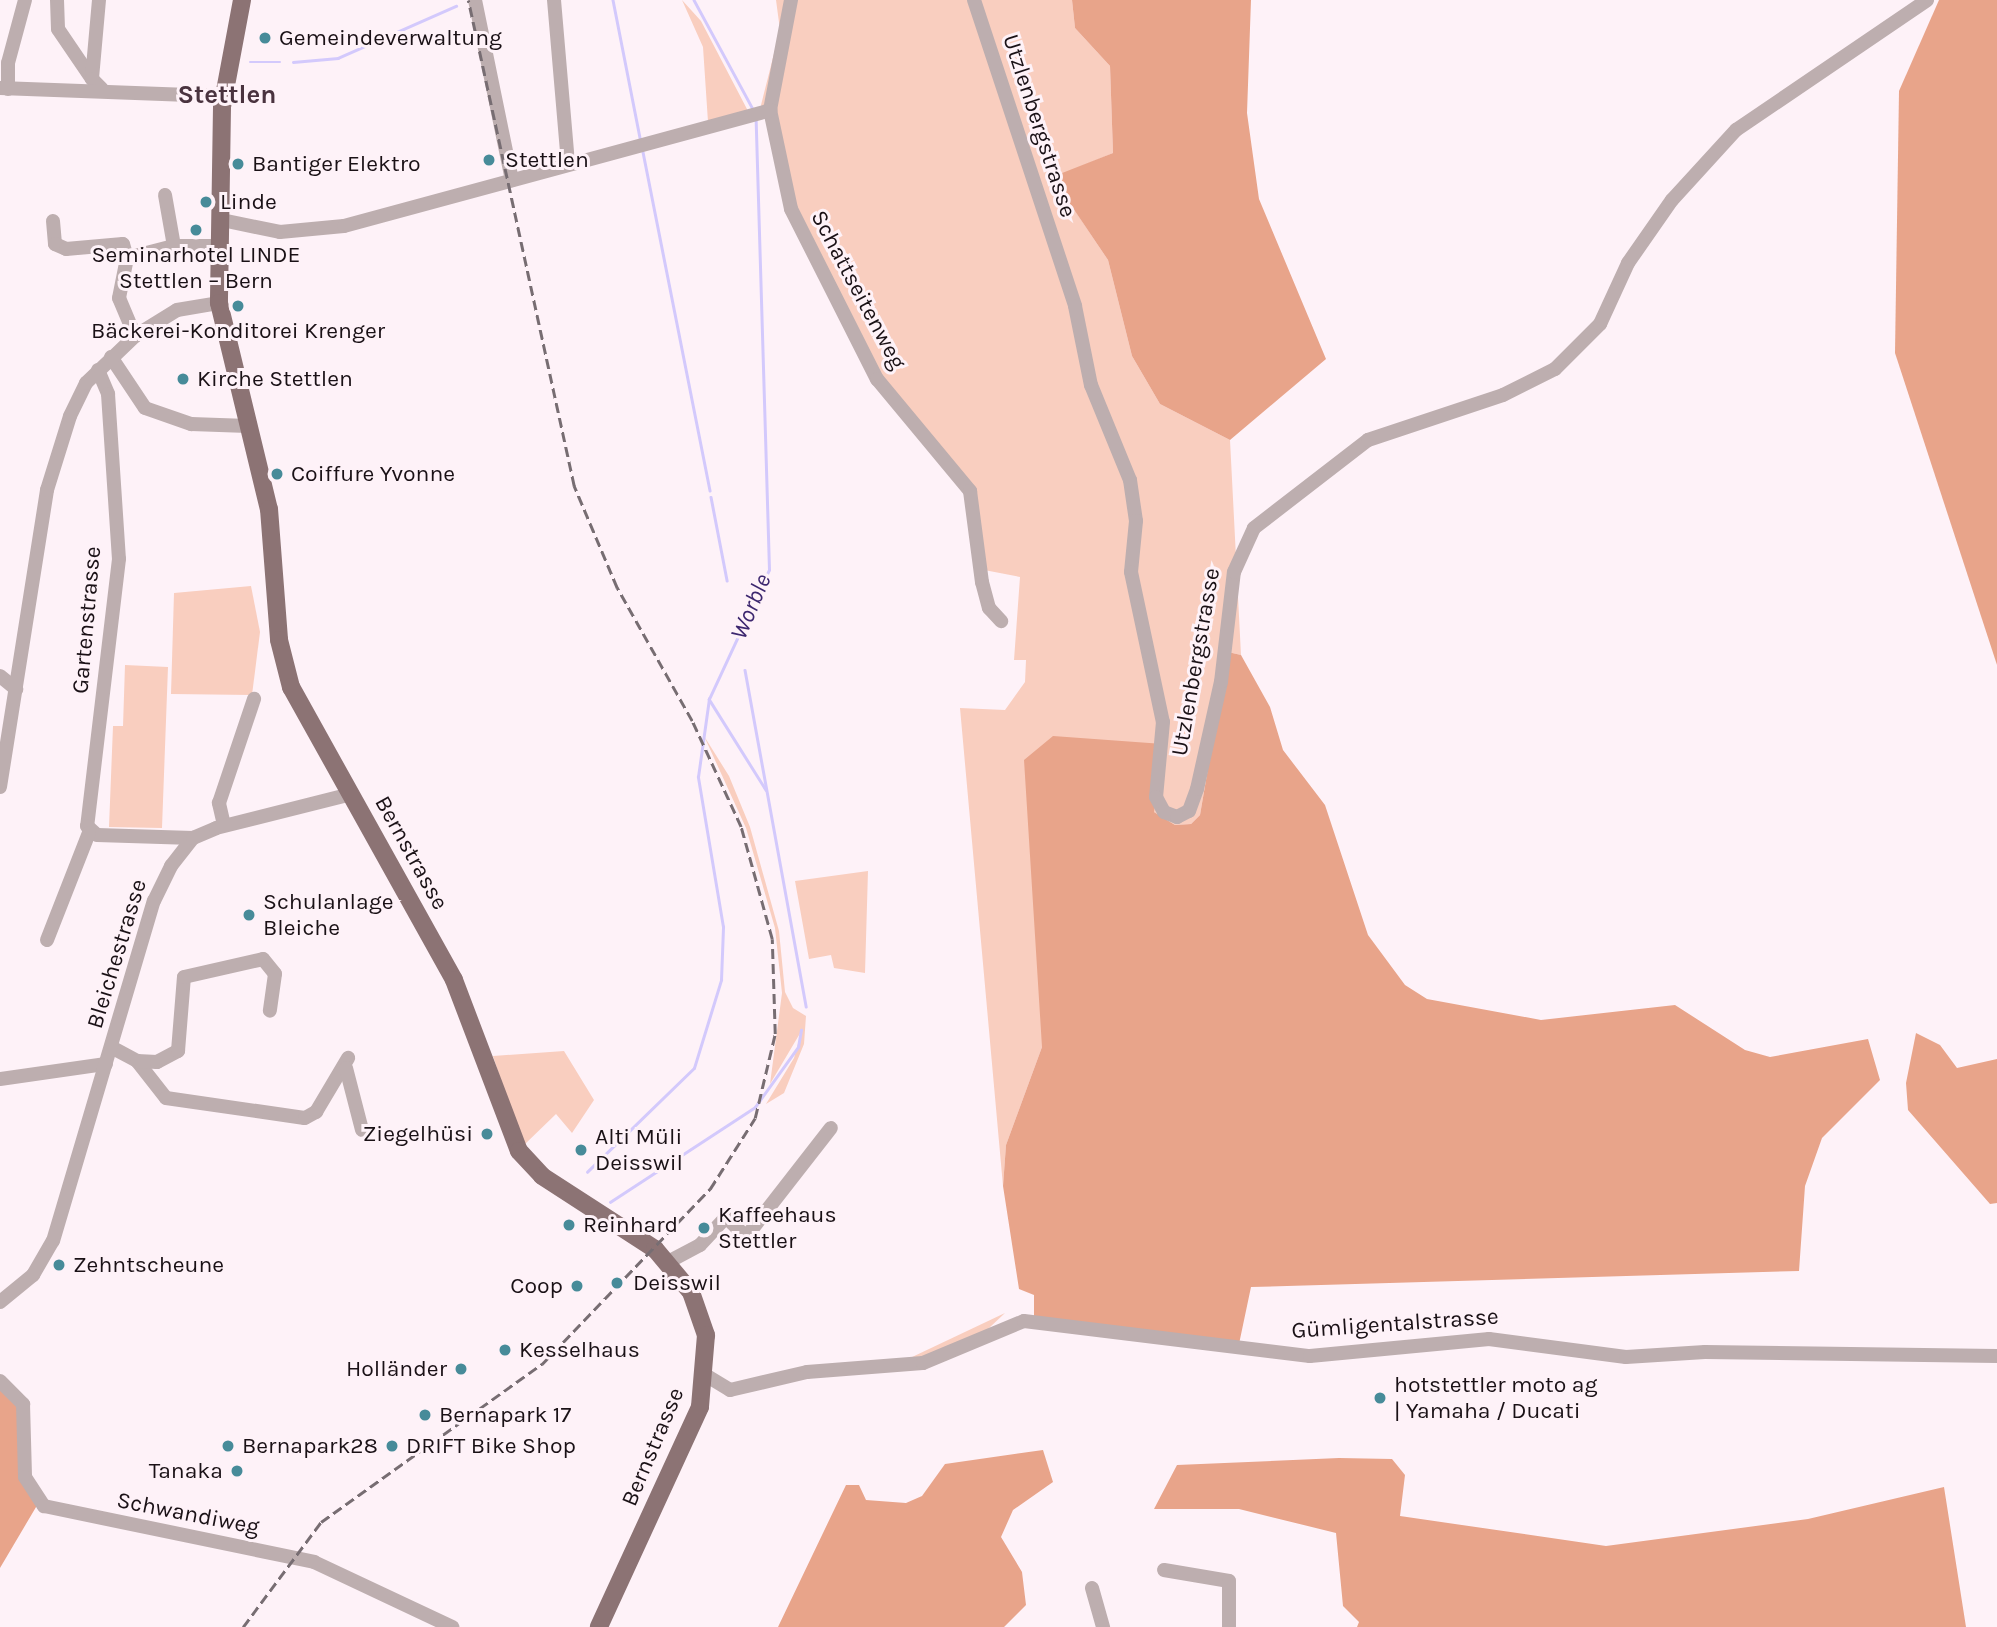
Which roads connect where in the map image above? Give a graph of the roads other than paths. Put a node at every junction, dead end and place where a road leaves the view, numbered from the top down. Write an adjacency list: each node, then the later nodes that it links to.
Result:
1 (25, 0): 11 (street)
2 (57, 0): 10 (street)
3 (99, 0): 10 (street)
4 (242, 0): 12 (main road, Bernstrasse)
5 (475, 0): 15 (street)
6 (554, 0): 14 (street)
7 (791, 0): 13 (street)
8 (974, 0): 9 (street, Utzlenbergstrasse)
9 (1927, 0)
10 (97, 84): 11 (street); 12 (street)
11 (4, 88)
12 (223, 96): 17 (main road, Bernstrasse)
13 (760, 113): 14 (street); 27 (street, Schattseitenweg)
14 (568, 164): 15 (street)
15 (512, 180): 17 (street)
16 (165, 195): 19 (street)
17 (222, 220): 20 (main road, Bernstrasse)
18 (53, 221): 21 (street)
19 (174, 246): 20 (street); 21 (street)
20 (220, 246): 22 (main road, Bernstrasse)
21 (127, 258): 23 (street)
22 (219, 303): 23 (street); 26 (main road, Bernstrasse)
23 (135, 336): 24 (street)
24 (111, 357): 25 (street); 26 (street)
25 (98, 370): 29 (street); 34 (street, Gartenstrasse)
26 (248, 426): 32 (main road, Bernstrasse)
27 (1001, 621)
28 (0, 676): 29 (street)
29 (16, 689): 31 (street)
30 (254, 699): 33 (street)
31 (0, 787)
32 (351, 794): 33 (street); 44 (main road, Bernstrasse)
33 (224, 825): 35 (street)
34 (89, 833): 35 (street); 36 (street, Gartenstrasse)
35 (193, 838): 38 (street, Bleichestrasse)
36 (47, 940)
37 (270, 1011): 39 (street)
38 (111, 1047): 39 (street, Bleichestrasse); 40 (street, Bleichestrasse)
39 (137, 1061): 43 (street, Bleichestrasse)
40 (106, 1064): 41 (street); 45 (street, Bleichestrasse)
41 (0, 1079)
42 (831, 1128): 44 (street)
43 (362, 1130)
44 (668, 1262): 47 (main road, Bernstrasse)
45 (0, 1302)
46 (1997, 1356): 49 (street, Gümligentalstrasse)
47 (707, 1376): 49 (street); 50 (main road, Bernstrasse)
48 (0, 1381): 53 (street, Schwandiweg)
49 (724, 1390): 50 (street, Gümligentalstrasse)
50 (702, 1400): 54 (main road, Bernstrasse)
51 (1164, 1570): 56 (street)
52 (1092, 1588): 55 (street)
53 (452, 1627)
54 (599, 1627)
55 (1103, 1627)
56 (1229, 1627)

